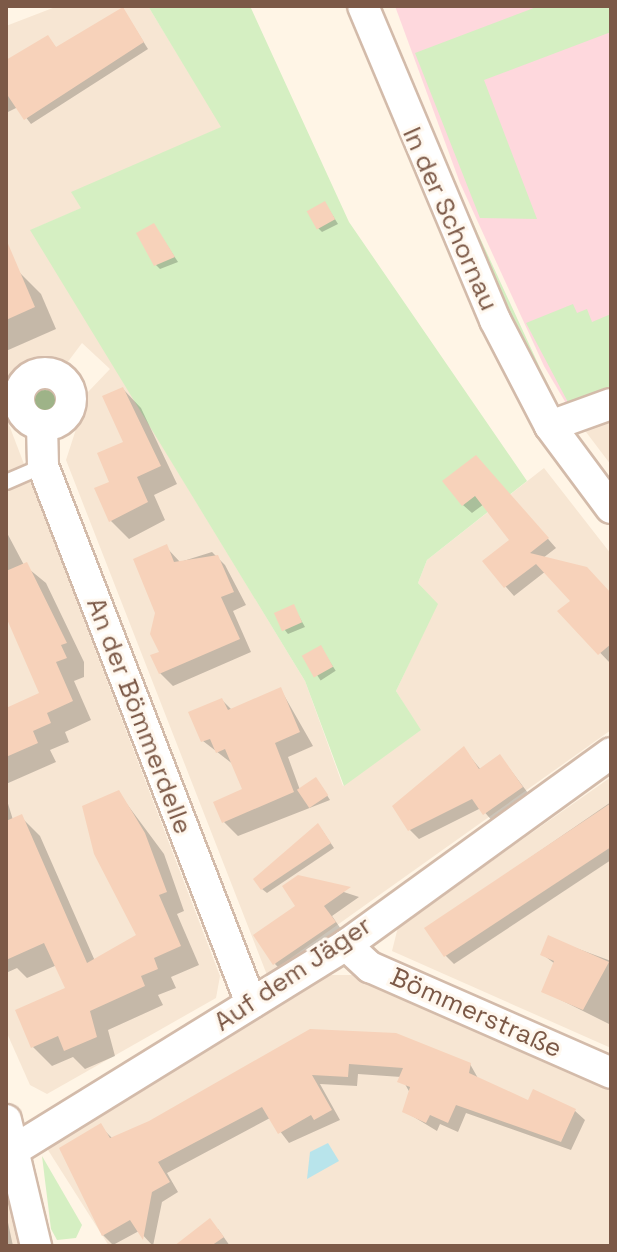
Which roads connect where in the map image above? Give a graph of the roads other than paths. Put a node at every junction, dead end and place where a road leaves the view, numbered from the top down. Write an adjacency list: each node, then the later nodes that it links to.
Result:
1 (363, 6): 4 (street, In der Schornau)
2 (611, 404): 4 (street)
3 (42, 425): 5 (street, An der Bömmerdelle)
4 (550, 426): 7 (street, In der Schornau)
5 (43, 466): 6 (lane); 10 (street, An der Bömmerdelle)
6 (6, 482)
7 (611, 508)
8 (611, 753): 9 (street, Auf dem Jäger)
9 (346, 945): 10 (street, Auf dem Jäger); 11 (street, Bömmerstraße)
10 (251, 1003): 13 (street, Auf dem Jäger)
11 (611, 1073)
12 (6, 1120): 13 (street)
13 (12, 1152): 14 (street)
14 (36, 1246)

